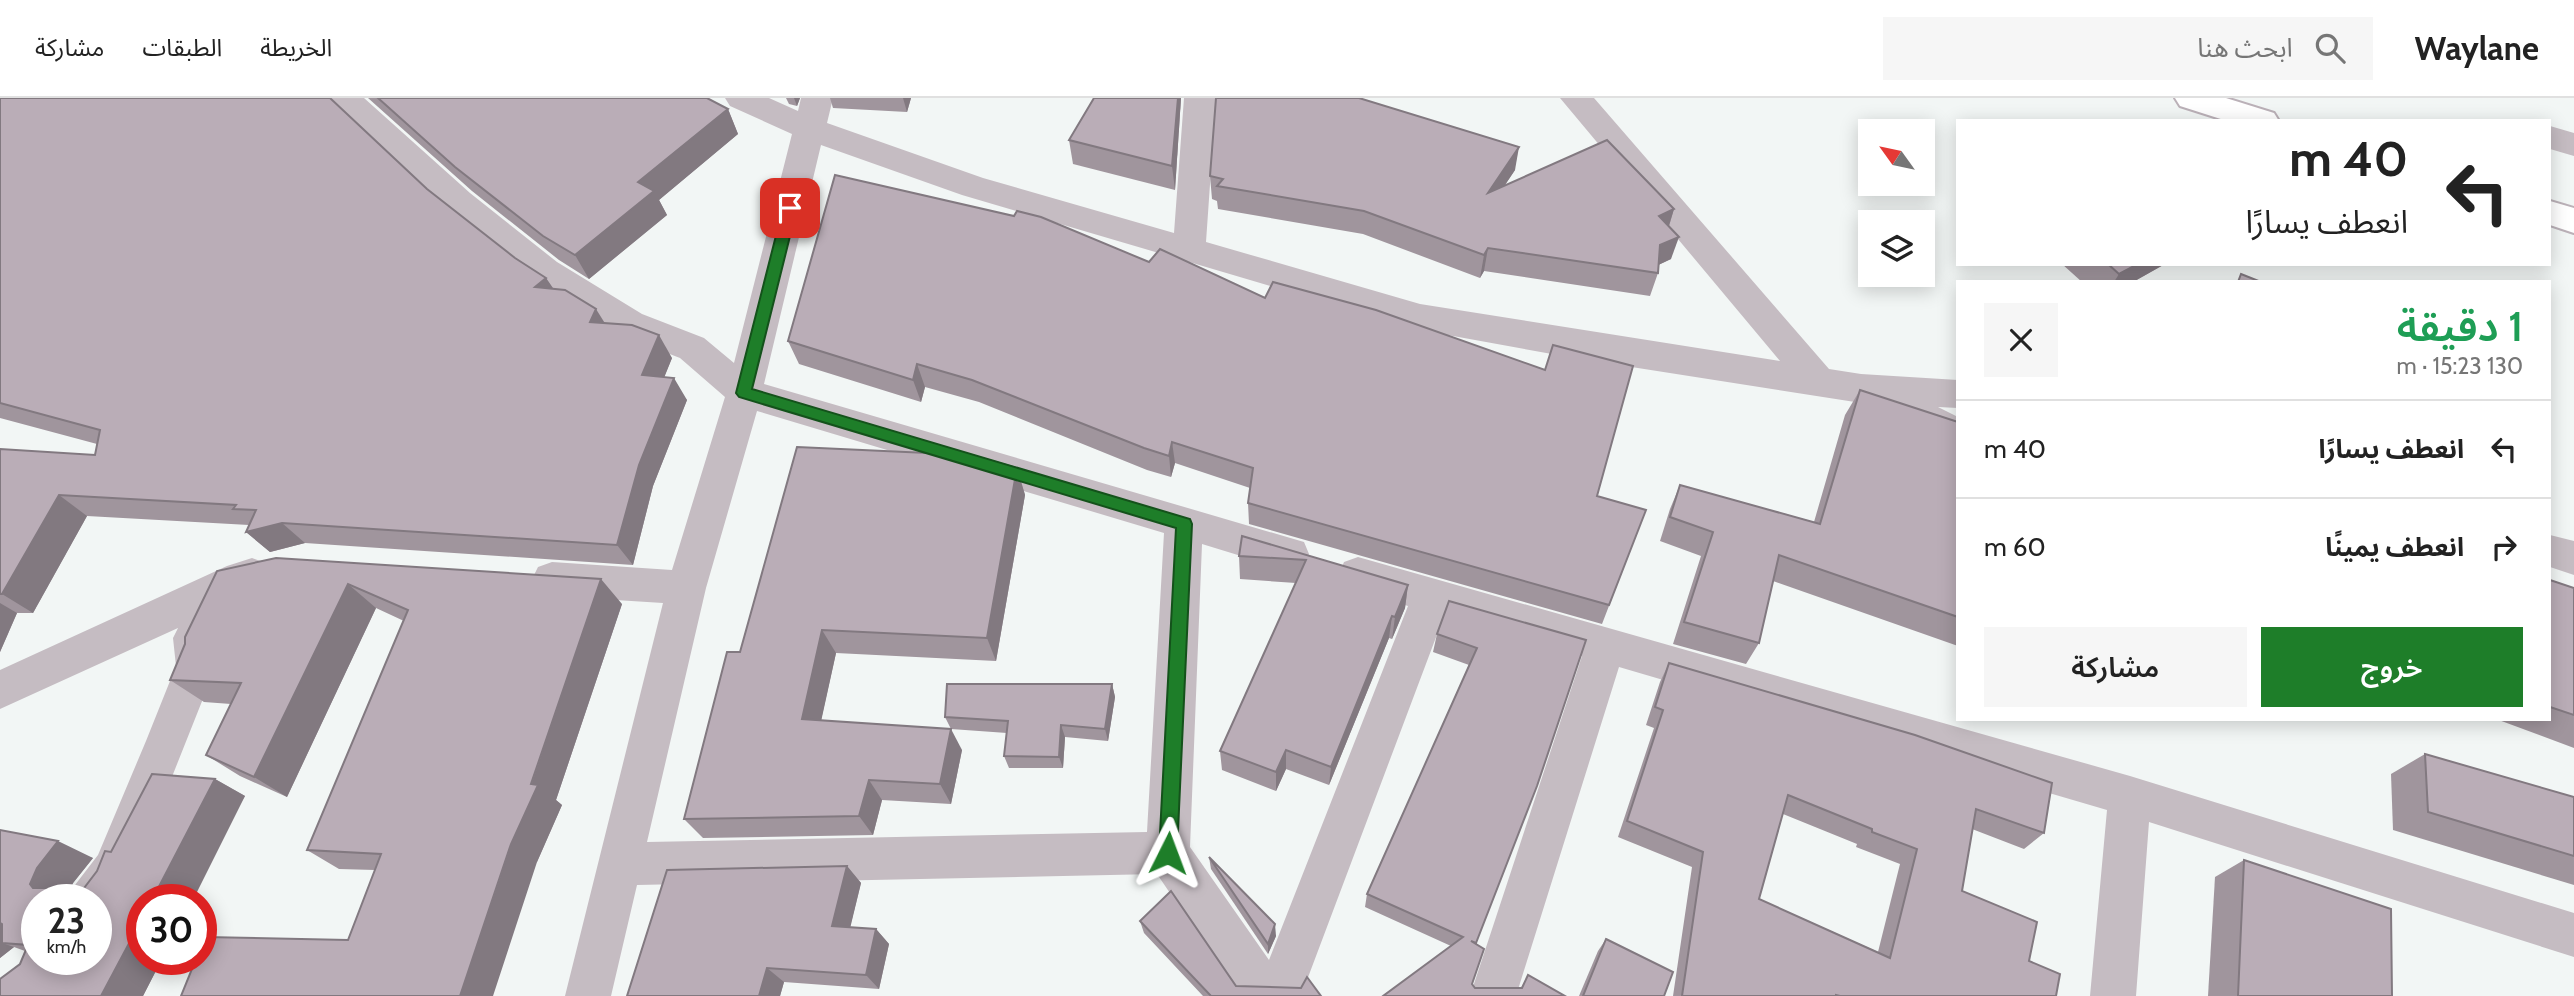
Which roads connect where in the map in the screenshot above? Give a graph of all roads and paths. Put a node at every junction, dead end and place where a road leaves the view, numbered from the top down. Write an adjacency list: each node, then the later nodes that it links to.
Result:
1 (345, 98): 15 (street)
2 (741, 98): 6 (street)
3 (1200, 98): 12 (street)
4 (1576, 98): 13 (street)
5 (2191, 98): 7 (main road)
6 (814, 113): 12 (street); 15 (street)
7 (2257, 119)
8 (2551, 137): 9 (street)
9 (2574, 145)
10 (2551, 213): 11 (main road)
11 (2574, 222)
12 (1189, 250): 13 (street)
13 (1819, 382): 14 (street)
14 (1861, 388): 16 (street); 17 (street)
15 (744, 393): 18 (street); 23 (street)
16 (1956, 394)
17 (1956, 432)
18 (1184, 524): 24 (street); 29 (street)
19 (2551, 551): 20 (street)
20 (2574, 558)
21 (292, 566): 25 (street)
22 (523, 577): 23 (street)
23 (686, 587): 30 (street)
24 (1432, 595): 26 (street); 35 (street)
25 (190, 604): 27 (street); 31 (street)
26 (1606, 645): 28 (street); 36 (street)
27 (0, 690)
28 (2130, 796): 32 (street); 37 (street)
29 (1168, 853): 30 (street); 34 (street)
30 (620, 864): 33 (street)
31 (103, 884)
32 (2574, 935)
33 (588, 996)
34 (1267, 996)
35 (1278, 996)
36 (1493, 996)
37 (2113, 996)

